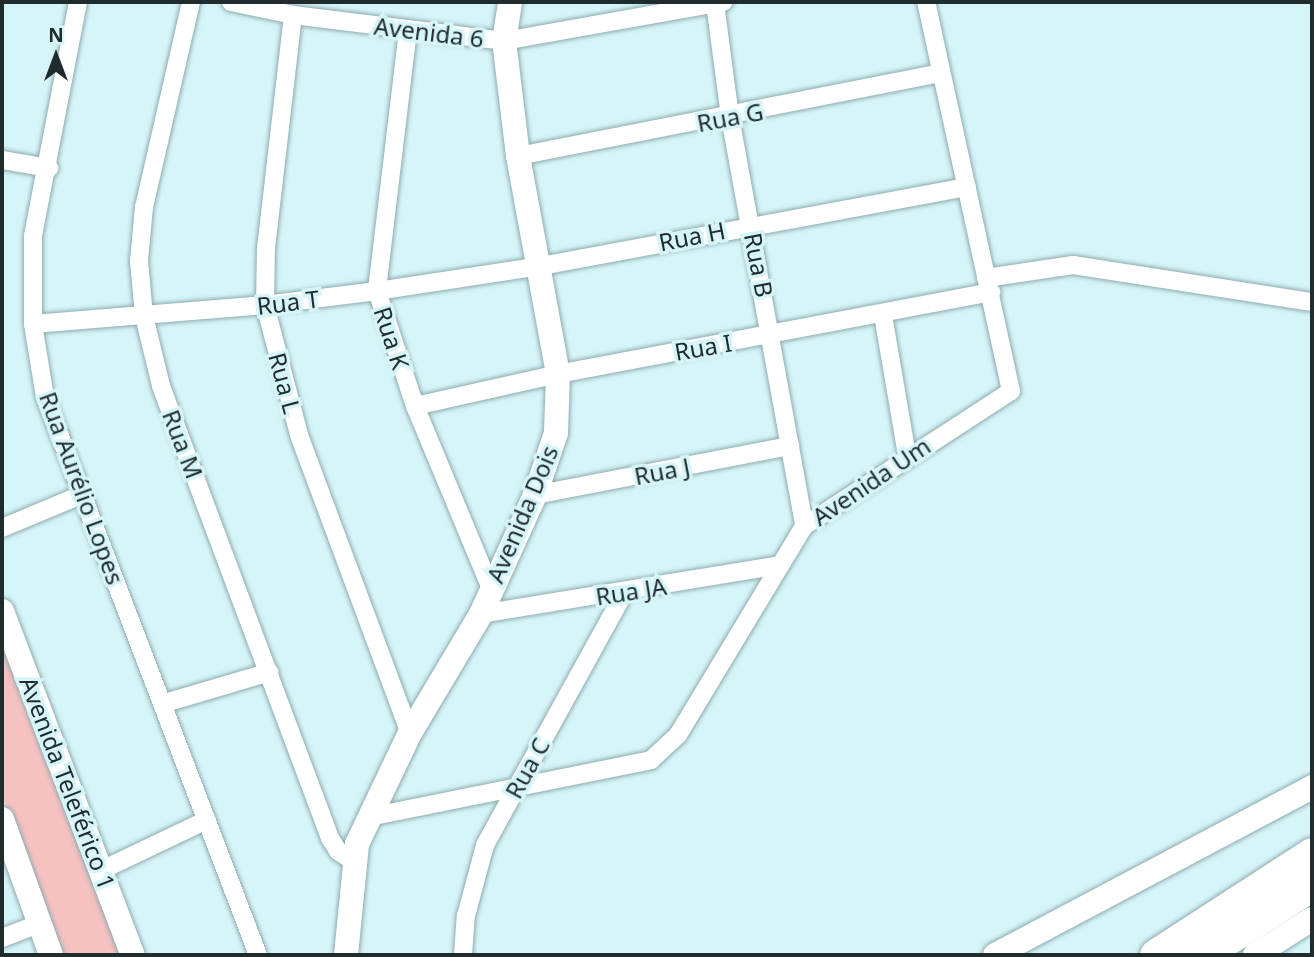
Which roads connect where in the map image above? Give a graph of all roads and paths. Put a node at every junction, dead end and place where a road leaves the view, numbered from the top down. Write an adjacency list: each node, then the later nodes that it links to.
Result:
1 (78, 2): 14 (street, Rua Aurélio Lopes)
2 (191, 2): 23 (street, Rua M)
3 (231, 2): 7 (street, Avenida 6)
4 (510, 2): 9 (street, Avenida Dois)
5 (926, 2): 10 (street, Avenida Um)
6 (720, 3): 9 (street, Avenida 6); 11 (street, Rua B)
7 (293, 15): 8 (street, Avenida 6); 21 (street, Rua L)
8 (408, 30): 9 (street, Avenida 6); 19 (street, Rua K)
9 (504, 41): 12 (street, Avenida Dois)
10 (941, 74): 11 (street, Rua G); 15 (street, Avenida Um)
11 (730, 117): 12 (street, Rua G); 16 (street, Rua B)
12 (518, 156): 17 (street, Avenida Dois)
13 (2, 160): 14 (street)
14 (49, 168): 24 (street, Rua Aurélio Lopes)
15 (967, 187): 16 (street, Rua H); 18 (street, Avenida Um)
16 (752, 224): 17 (street, Rua H); 25 (street, Rua B)
17 (541, 265): 19 (street, Rua T); 26 (street, Avenida Dois)
18 (988, 285): 20 (street, Rua I); 22 (street, Rua I); 29 (street, Avenida Um)
19 (377, 291): 21 (street, Rua T); 27 (street, Rua K)
20 (1312, 302)
21 (265, 305): 23 (street, Rua T); 41 (street, Rua L)
22 (883, 315): 25 (street, Rua I); 29 (street)
23 (144, 316): 24 (street, Rua T); 39 (street, Rua M)
24 (33, 324): 30 (street, Rua Aurélio Lopes)
25 (772, 335): 26 (street, Rua I); 28 (street, Rua B)
26 (558, 374): 27 (street, Rua I); 31 (street, Avenida Dois)
27 (415, 406): 35 (street, Rua K)
28 (790, 446): 31 (street, Rua J); 32 (street, Rua B)
29 (907, 455): 32 (street, Avenida Um)
30 (81, 495): 33 (street); 40 (street, Rua Aurélio Lopes)
31 (535, 495): 35 (street, Avenida Dois)
32 (804, 526): 34 (street, Avenida Um)
33 (2, 528)
34 (780, 565): 36 (street, Rua JA); 43 (street, Avenida Um)
35 (491, 589): 38 (street, Avenida Dois)
36 (624, 593): 38 (street, Rua JA); 43 (street, Rua C)
37 (2, 611): 49 (street, Avenida Teleférico 1)
38 (481, 614): 41 (street, Avenida Dois)
39 (270, 672): 40 (street); 48 (street, Rua M)
40 (165, 704): 46 (street, Rua Aurélio Lopes)
41 (410, 733): 44 (street, Avenida Dois)
42 (1312, 787): 59 (street)
43 (515, 791): 44 (street, Avenida Um); 58 (street, Rua C)
44 (369, 817): 48 (street, Avenida Dois)
45 (2, 819): 52 (street)
46 (206, 820): 49 (street); 56 (street, Rua Aurélio Lopes)
47 (1312, 854): 60 (highway)
48 (353, 861): 57 (street, Avenida Dois)
49 (102, 870): 55 (street, Avenida Teleférico 1)
50 (1312, 884): 61 (highway)
51 (1312, 919): 62 (street)
52 (39, 924): 53 (street); 54 (street)
53 (2, 938)
54 (51, 955)
55 (133, 955)
56 (258, 955)
57 (345, 955)
58 (463, 955)
59 (995, 955)
60 (1156, 955)
61 (1201, 955)
62 (1255, 955)

